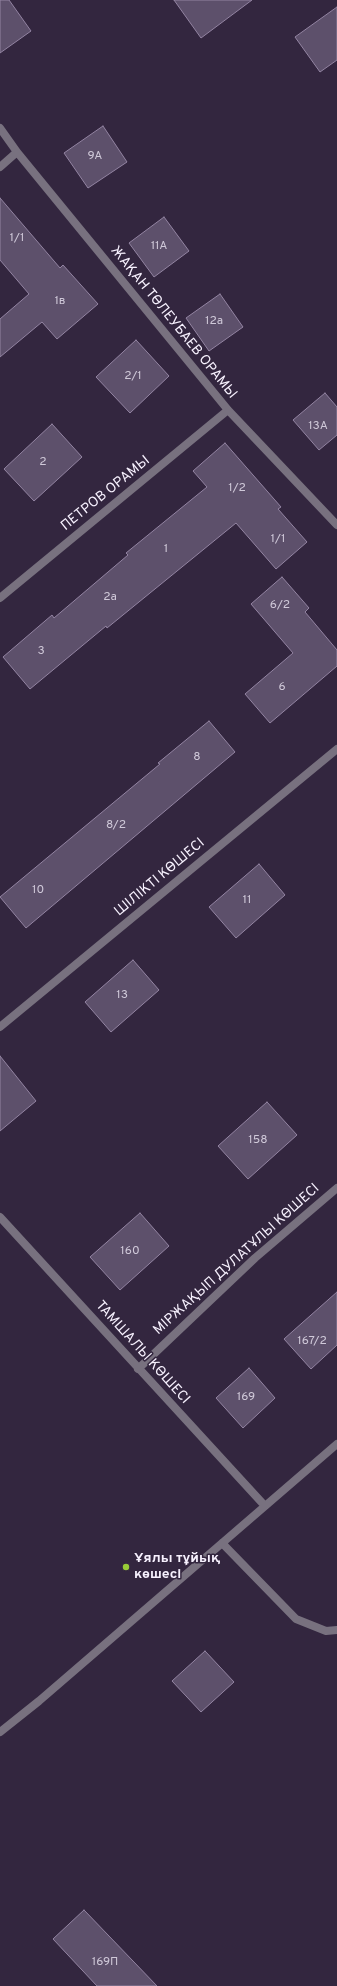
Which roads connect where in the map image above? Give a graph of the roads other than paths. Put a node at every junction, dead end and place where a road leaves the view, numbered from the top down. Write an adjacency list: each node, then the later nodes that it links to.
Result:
1 (0, 128): 2 (street, ЖАҚАН ТӨЛЕУБАЕВ ОРАМЫ)
2 (17, 152): 3 (street); 4 (street, ЖАҚАН ТӨЛЕУБАЕВ ОРАМЫ)
3 (0, 167)
4 (228, 410): 5 (street, ЖАҚАН ТӨЛЕУБАЕВ ОРАМЫ); 6 (street, ПЕТРОВ ОРАМЫ)
5 (337, 525)
6 (0, 598)
7 (337, 749): 8 (street, ШІЛІКТІ КӨШЕСІ)
8 (0, 1027)
9 (337, 1188): 11 (street, МІРЖАҚЫП ДУЛАТҰЛЫ КӨШЕСІ)
10 (0, 1217): 11 (street, ТАМШАЛЫ КӨШЕСІ)
11 (138, 1369): 13 (street, ТАМШАЛЫ КӨШЕСІ)
12 (337, 1444): 13 (street)
13 (265, 1506): 14 (street)
14 (222, 1543): 15 (street); 16 (street)
15 (337, 1630)
16 (0, 1732)

